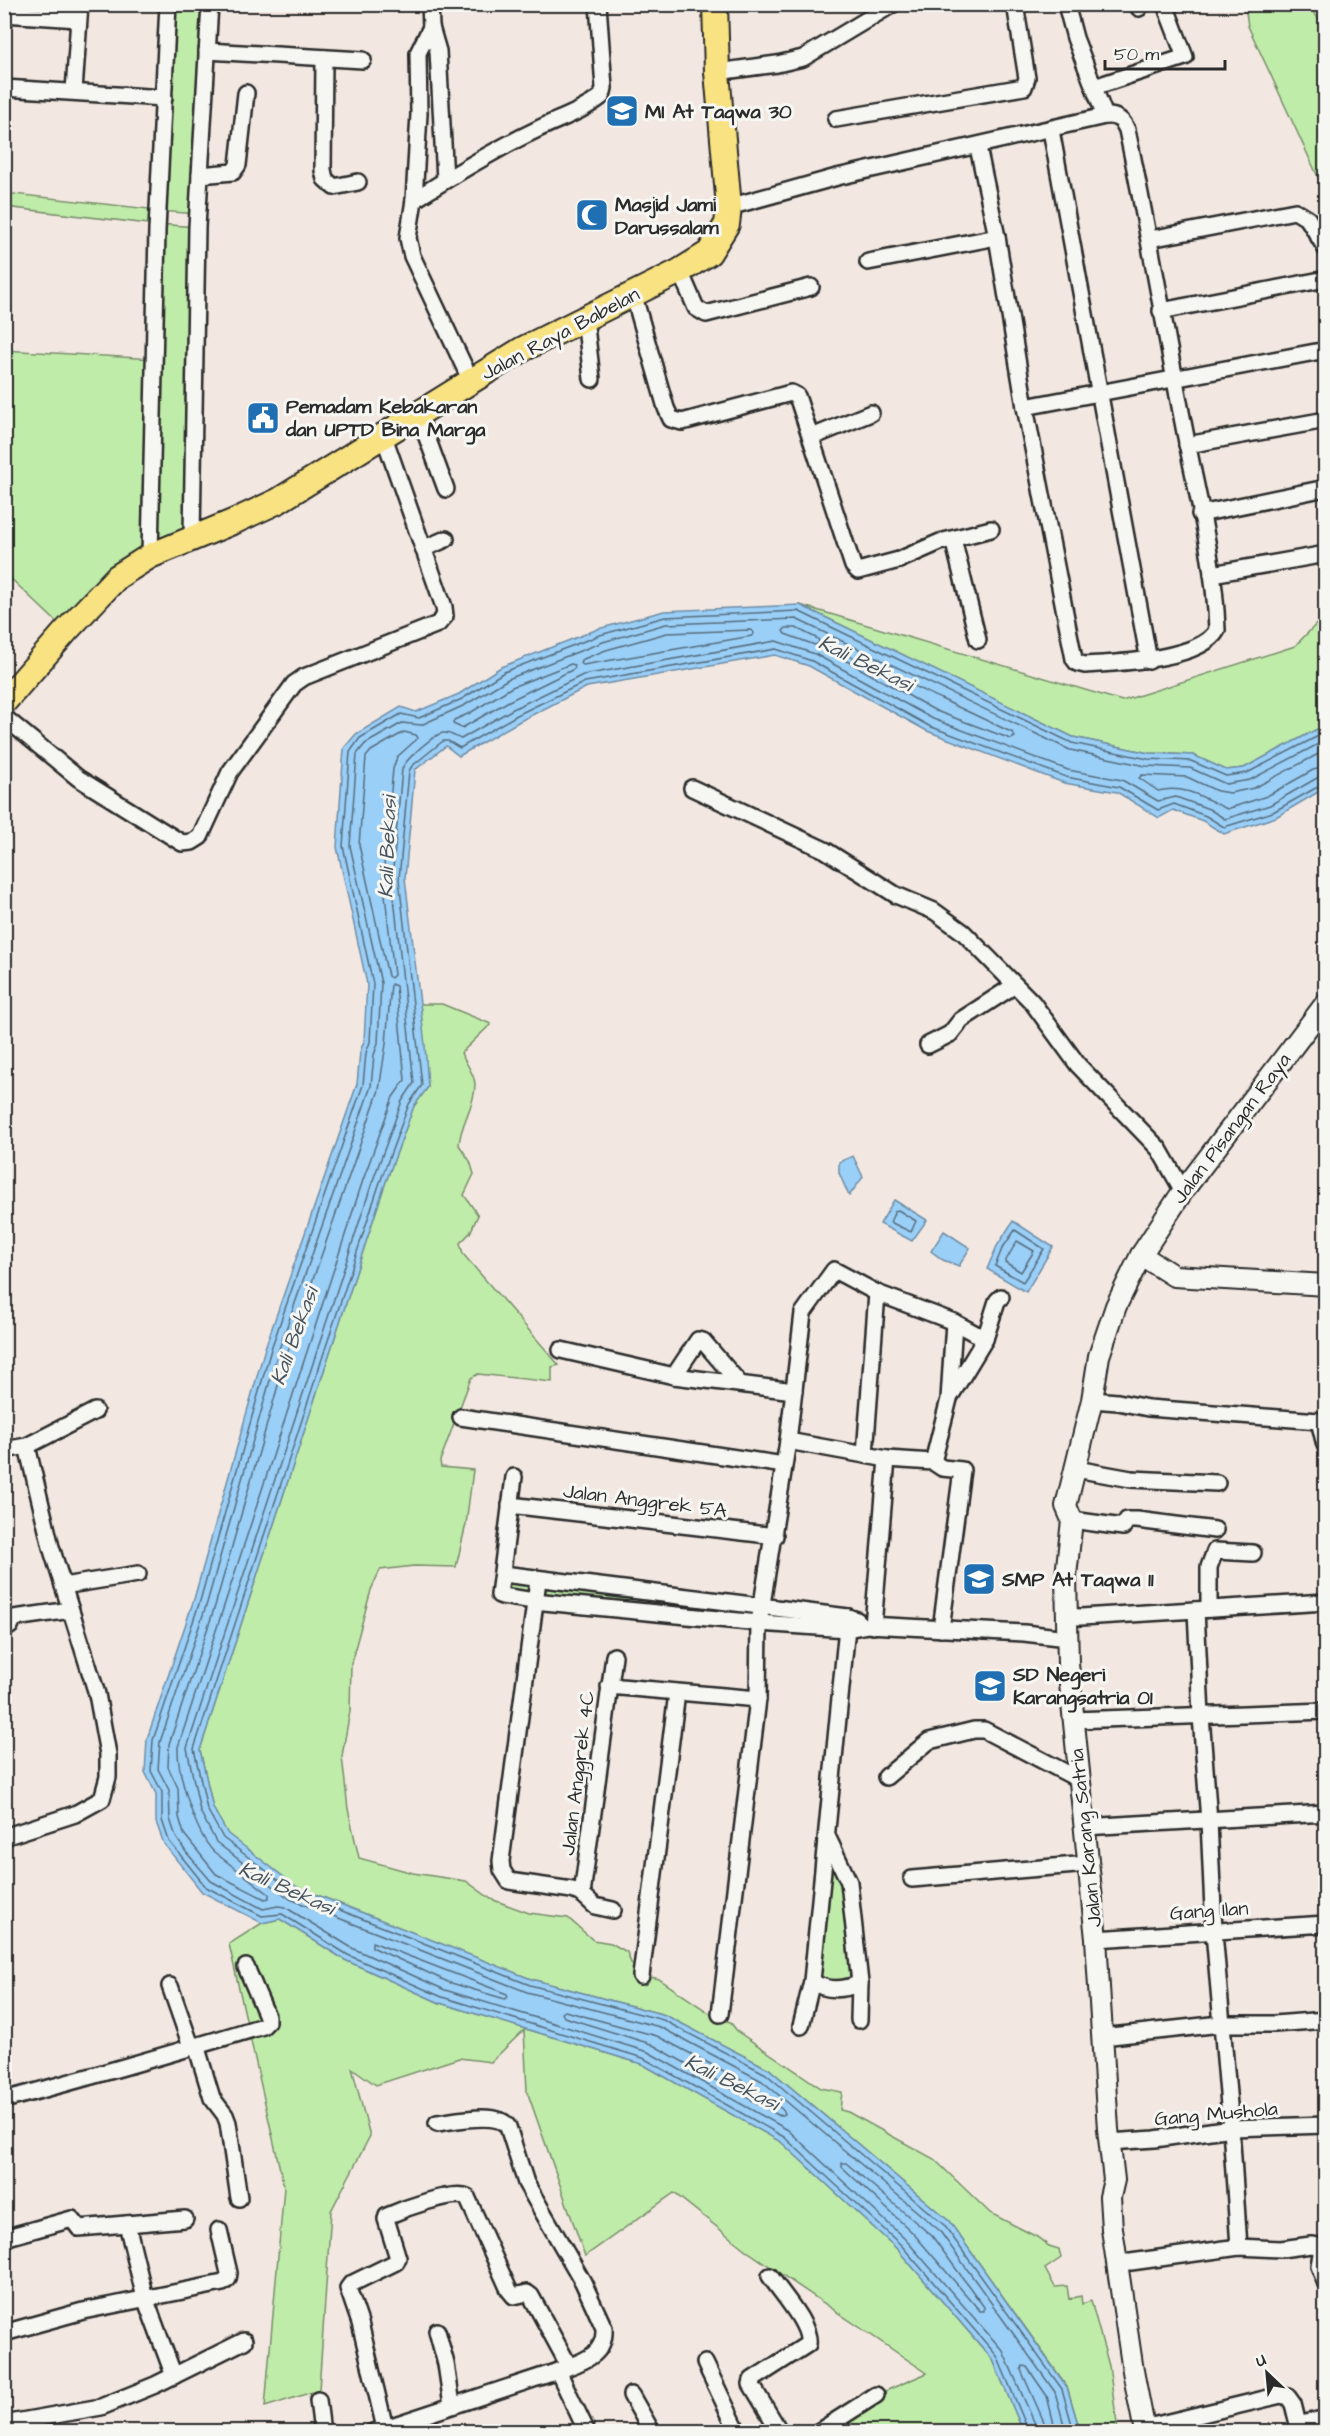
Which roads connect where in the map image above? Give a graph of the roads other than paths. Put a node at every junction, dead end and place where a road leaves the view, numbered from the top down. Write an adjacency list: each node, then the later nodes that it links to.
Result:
1 (168, 4): 21 (street)
2 (210, 4): 13 (street)
3 (430, 4): 12 (street)
4 (598, 4): 29 (street)
5 (715, 4): 16 (main road, Jalan Raya Babelan)
6 (893, 4): 16 (street)
7 (1015, 4): 25 (street)
8 (1066, 4): 17 (street)
9 (1167, 10): 17 (street)
10 (79, 12): 11 (street); 19 (street)
11 (4, 14)
12 (431, 27): 22 (street); 23 (street)
13 (207, 51): 14 (street); 28 (street)
14 (324, 57): 15 (street); 30 (street)
15 (363, 60)
16 (717, 72): 32 (main road, Jalan Raya Babelan)
17 (1094, 87): 24 (street)
18 (4, 88): 19 (street)
19 (74, 91): 21 (street)
20 (246, 93): 28 (street)
21 (164, 98): 64 (street)
22 (442, 112): 23 (street); 29 (street)
23 (419, 114): 31 (street)
24 (1105, 116): 26 (street); 34 (street)
25 (836, 119)
26 (1051, 130): 27 (street); 47 (street)
27 (978, 147): 32 (street); 33 (street)
28 (200, 175): 59 (street)
29 (445, 180): 31 (street)
30 (358, 182)
31 (414, 200): 46 (street)
32 (729, 207): 37 (main road, Jalan Raya Babelan)
33 (997, 237): 36 (street); 48 (street)
34 (1150, 239): 35 (street); 41 (street)
35 (1326, 249)
36 (868, 262)
37 (680, 271): 39 (street); 40 (main road, Jalan Raya Babelan)
38 (1326, 279): 41 (street)
39 (812, 287)
40 (633, 293): 42 (main road, Jalan Raya Babelan); 53 (street)
41 (1161, 311): 45 (street)
42 (585, 318): 44 (street); 46 (main road, Jalan Raya Babelan)
43 (1326, 350): 45 (street)
44 (592, 379)
45 (1174, 379): 47 (street); 54 (street)
46 (471, 381): 49 (main road, Jalan Raya Babelan)
47 (1100, 393): 48 (street); 67 (street)
48 (1025, 407): 67 (street)
49 (418, 413): 52 (main road, Jalan Raya Babelan); 56 (street)
50 (871, 413): 53 (street)
51 (1326, 420): 54 (street)
52 (383, 434): 59 (main road, Jalan Raya Babelan); 62 (street)
53 (812, 436): 60 (street)
54 (1187, 445): 57 (street)
55 (1326, 488): 57 (street)
56 (446, 489)
57 (1200, 514): 65 (street)
58 (991, 529): 60 (street)
59 (192, 537): 64 (main road, Jalan Raya Babelan)
60 (953, 538): 66 (street)
61 (446, 539): 62 (street)
62 (425, 549): 69 (street)
63 (1326, 555): 65 (street)
64 (150, 556): 68 (main road, Jalan Raya Babelan)
65 (1212, 574): 67 (street)
66 (978, 640)
67 (1149, 661)
68 (4, 702)
69 (4, 717)
70 (692, 788): 71 (street)
71 (1015, 986): 73 (street); 74 (street)
72 (1326, 1003): 74 (street, Jalan Pisangan Raya)
73 (928, 1045)
74 (1183, 1191): 75 (street, Jalan Pisangan Raya)
75 (1141, 1255): 76 (street); 86 (street, Jalan Karang Satria)
76 (1326, 1285)
77 (877, 1293): 79 (street); 84 (street); 94 (street)
78 (1001, 1297): 80 (street)
79 (954, 1322): 80 (street); 85 (street)
80 (985, 1339): 85 (street)
81 (561, 1350): 82 (street)
82 (674, 1376): 83 (street); 83 (street)
83 (740, 1384): 84 (street)
84 (794, 1391): 90 (street)
85 (949, 1399): 96 (street)
86 (1092, 1400): 89 (street); 98 (street, Jalan Karang Satria)
87 (95, 1411): 92 (street)
88 (461, 1417): 97 (street)
89 (1322, 1422): 91 (street)
90 (788, 1441): 94 (street); 97 (street)
91 (1325, 1445)
92 (27, 1446): 93 (street); 109 (street)
93 (4, 1450)
94 (865, 1454): 95 (street)
95 (887, 1459): 96 (street); 118 (street)
96 (933, 1462): 120 (street)
97 (784, 1465): 104 (street)
98 (1076, 1469): 100 (street); 102 (street, Jalan Karang Satria)
99 (514, 1478): 101 (street)
100 (1217, 1484)
101 (510, 1505): 104 (street, Jalan Anggrek 5A); 107 (street)
102 (1072, 1520): 103 (street); 115 (street, Jalan Karang Satria)
103 (1215, 1530)
104 (775, 1536): 112 (street)
105 (1253, 1553): 114 (street)
106 (138, 1574): 109 (street)
107 (503, 1575): 108 (street); 110 (street)
108 (538, 1580): 110 (street); 112 (street)
109 (63, 1586): 113 (street)
110 (534, 1601): 116 (street); 138 (street)
111 (1326, 1602): 114 (street)
112 (763, 1607): 116 (street); 117 (street)
113 (71, 1610): 119 (street); 135 (street)
114 (1202, 1610): 115 (street); 127 (street)
115 (1066, 1616): 121 (street, Jalan Karang Satria)
116 (759, 1623): 117 (street); 125 (street)
117 (847, 1623): 118 (street); 134 (street)
118 (870, 1626): 120 (street)
119 (4, 1629)
120 (940, 1629): 121 (street)
121 (1067, 1638): 128 (street, Jalan Karang Satria)
122 (614, 1656): 123 (street, Jalan Anggrek 4C)
123 (609, 1686): 124 (street); 138 (street, Jalan Anggrek 4C)
124 (677, 1693): 125 (street); 144 (street)
125 (758, 1699): 148 (street)
126 (1326, 1711): 127 (street)
127 (1201, 1716): 128 (street); 132 (street)
128 (1073, 1720): 130 (street, Jalan Karang Satria)
129 (886, 1777): 130 (street)
130 (1078, 1779): 133 (street, Jalan Karang Satria)
131 (1326, 1813): 132 (street)
132 (1209, 1821): 133 (street); 141 (street)
133 (1084, 1827): 136 (street, Jalan Karang Satria)
134 (826, 1836): 145 (street); 146 (street)
135 (4, 1837)
136 (1088, 1864): 137 (street); 142 (street, Jalan Karang Satria)
137 (912, 1879)
138 (582, 1894): 139 (street)
139 (613, 1910)
140 (1326, 1924): 141 (street, Gang Ilan)
141 (1214, 1932): 142 (street, Gang Ilan); 151 (street)
142 (1096, 1939): 153 (street, Jalan Karang Satria)
143 (246, 1967): 154 (street)
144 (641, 1976)
145 (812, 1981): 146 (street); 152 (street)
146 (860, 1983): 149 (street)
147 (170, 1986): 154 (street)
148 (720, 2014)
149 (859, 2020)
150 (1326, 2020): 151 (street)
151 (1221, 2024): 153 (street); 158 (street)
152 (801, 2026)
153 (1102, 2037): 159 (street, Jalan Karang Satria)
154 (194, 2046): 155 (street); 160 (street)
155 (4, 2100)
156 (437, 2123): 175 (street)
157 (1326, 2125): 158 (street, Gang Mushola)
158 (1231, 2128): 159 (street, Gang Mushola); 165 (street)
159 (1110, 2142): 167 (street, Jalan Karang Satria)
160 (239, 2198)
161 (185, 2219): 162 (street)
162 (127, 2224): 164 (street); 170 (street)
163 (219, 2230): 170 (street)
164 (4, 2238)
165 (1239, 2247): 166 (street); 167 (street)
166 (1324, 2248): 169 (street)
167 (1116, 2262): 185 (street, Jalan Karang Satria)
168 (770, 2276): 190 (street)
169 (1326, 2284)
170 (145, 2298): 172 (street); 176 (street)
171 (437, 2331): 180 (street)
172 (4, 2333)
173 (244, 2341): 176 (street)
174 (705, 2363): 189 (street)
175 (563, 2369): 180 (street); 184 (street); 187 (street)
176 (174, 2376): 182 (street)
177 (631, 2395): 188 (street)
178 (876, 2395): 191 (street)
179 (318, 2400): 186 (street)
180 (452, 2405): 184 (street)
181 (1326, 2418): 183 (street)
182 (4, 2424)
183 (1299, 2428): 185 (street)
184 (379, 2430)
185 (1145, 2430)
186 (322, 2432)
187 (587, 2432)
188 (652, 2432)
189 (738, 2432)
190 (780, 2432)
191 (818, 2432)

